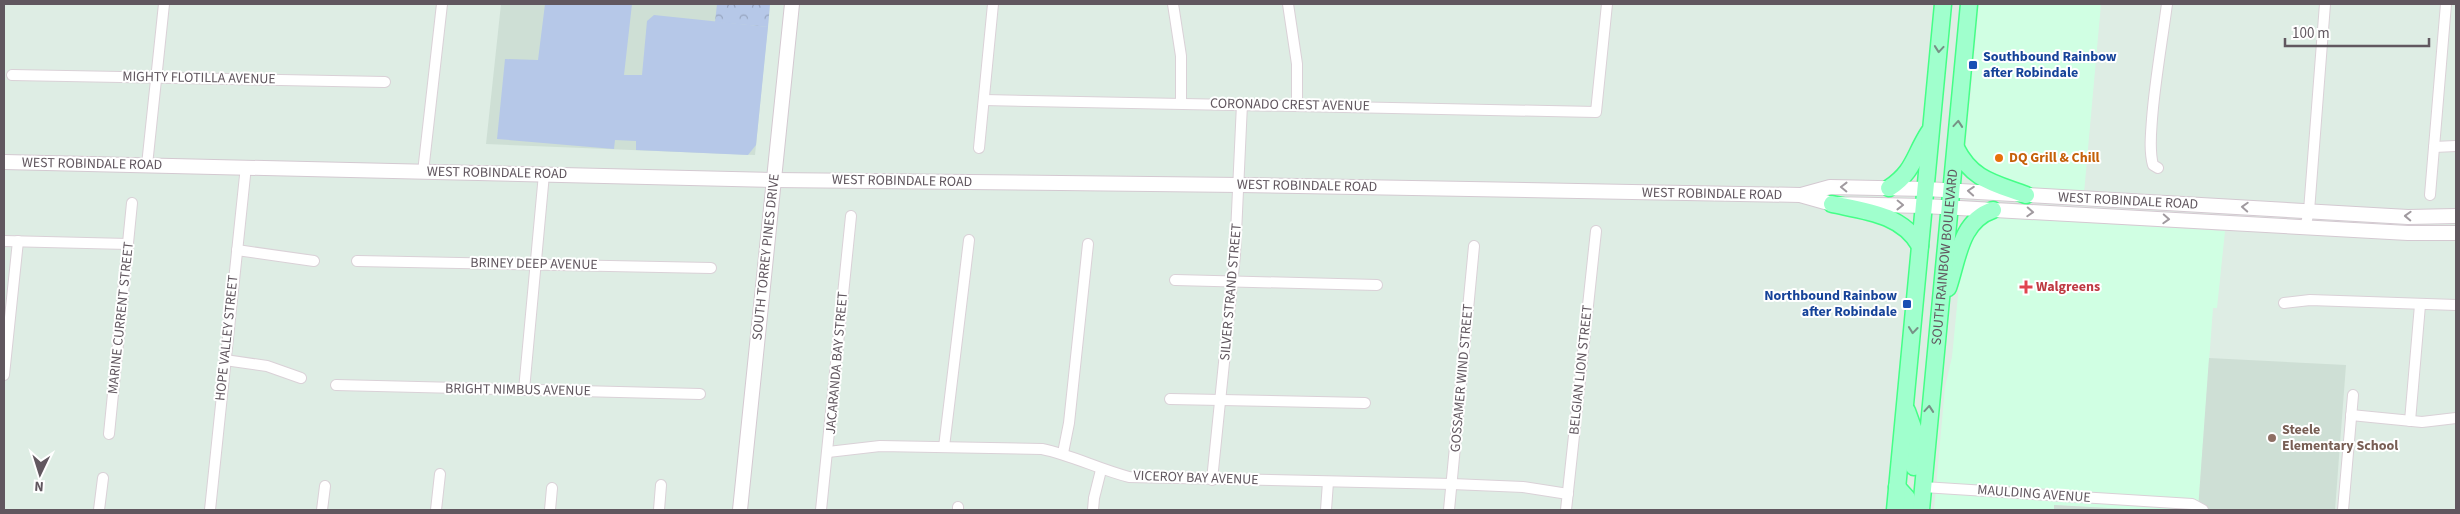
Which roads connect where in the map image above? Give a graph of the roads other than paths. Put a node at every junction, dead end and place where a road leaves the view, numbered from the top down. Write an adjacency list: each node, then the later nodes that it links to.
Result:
1 (164, 4): 14 (street)
2 (442, 4): 29 (street)
3 (792, 4): 31 (main road, SOUTH TORREY PINES DRIVE)
4 (993, 4): 16 (street)
5 (1173, 4): 17 (street)
6 (1288, 4): 19 (street)
7 (1607, 4): 19 (street, CORONADO CREST AVENUE)
8 (1943, 4): 20 (main road, SOUTH RAINBOW BOULEVARD, one-way to 20)
9 (1969, 4): 24 (main road, SOUTH RAINBOW BOULEVARD, one-way to 9)
10 (2167, 4): 28 (street)
11 (2325, 4): 45 (street)
12 (2446, 4): 22 (street)
13 (12, 75): 14 (street, MIGHTY FLOTILLA AVENUE)
14 (157, 78): 15 (street, MIGHTY FLOTILLA AVENUE); 26 (street)
15 (385, 82)
16 (984, 100): 17 (street, CORONADO CREST AVENUE); 23 (street)
17 (1181, 103): 18 (street, CORONADO CREST AVENUE)
18 (1242, 104): 19 (street, CORONADO CREST AVENUE); 32 (street, SILVER STRAND STREET)
19 (1297, 105)
20 (1932, 128): 33 (main road); 34 (main road, SOUTH RAINBOW BOULEVARD)
21 (2456, 146): 22 (street)
22 (2434, 147): 37 (street)
23 (979, 148)
24 (1956, 148): 35 (main road, SOUTH RAINBOW BOULEVARD); 36 (main road)
25 (4, 162): 26 (main road, WEST ROBINDALE ROAD)
26 (147, 165): 27 (main road, WEST ROBINDALE ROAD)
27 (246, 166): 29 (main road, WEST ROBINDALE ROAD); 59 (street, HOPE VALLEY STREET)
28 (2158, 168)
29 (423, 172): 30 (main road, WEST ROBINDALE ROAD)
30 (544, 174): 31 (main road, WEST ROBINDALE ROAD); 62 (street)
31 (773, 180): 32 (main road, WEST ROBINDALE ROAD); 107 (main road, SOUTH TORREY PINES DRIVE)
32 (1240, 185): 38 (main road, WEST ROBINDALE ROAD); 65 (street, SILVER STRAND STREET)
33 (1889, 188): 34 (main road, WEST ROBINDALE ROAD); 38 (main road, WEST ROBINDALE ROAD, one-way to 38)
34 (1926, 189): 35 (main road, WEST ROBINDALE ROAD); 42 (main road, SOUTH RAINBOW BOULEVARD)
35 (1951, 190): 36 (main road, WEST ROBINDALE ROAD, one-way to 35); 43 (main road, SOUTH RAINBOW BOULEVARD)
36 (2026, 195): 40 (main road, WEST ROBINDALE ROAD)
37 (2430, 195)
38 (1800, 196): 41 (main road, WEST ROBINDALE ROAD)
39 (132, 202): 55 (street, MARINE CURRENT STREET)
40 (2158, 203): 45 (main road, WEST ROBINDALE ROAD, one-way to 40); 47 (main road)
41 (1832, 204): 42 (main road, WEST ROBINDALE ROAD, one-way to 42); 58 (main road)
42 (1924, 206): 43 (main road, WEST ROBINDALE ROAD); 58 (main road, SOUTH RAINBOW BOULEVARD)
43 (1949, 208): 44 (main road, WEST ROBINDALE ROAD); 70 (main road, SOUTH RAINBOW BOULEVARD)
44 (1993, 210): 47 (main road, WEST ROBINDALE ROAD, one-way to 47); 70 (main road)
45 (2309, 211): 48 (main road, WEST ROBINDALE ROAD, one-way to 45); 49 (street)
46 (851, 216): 87 (street, JACARANDA BAY STREET)
47 (2100, 216): 49 (main road, WEST ROBINDALE ROAD, one-way to 49)
48 (2456, 216)
49 (2305, 228): 51 (main road, WEST ROBINDALE ROAD)
50 (1596, 231): 100 (street, BELGIAN LION STREET)
51 (2456, 233)
52 (970, 240): 86 (street)
53 (4, 241): 54 (street)
54 (18, 241): 55 (street); 72 (street)
55 (128, 244): 85 (street, MARINE CURRENT STREET)
56 (1088, 244): 88 (street)
57 (1474, 246): 94 (street, GOSSAMER WIND STREET)
58 (1920, 246): 81 (main road, SOUTH RAINBOW BOULEVARD, one-way to 81)
59 (236, 250): 60 (street); 71 (street, HOPE VALLEY STREET)
60 (314, 261)
61 (357, 261): 62 (street, BRINEY DEEP AVENUE)
62 (536, 264): 63 (street, BRINEY DEEP AVENUE); 75 (street)
63 (711, 268)
64 (1175, 280): 65 (street)
65 (1232, 282): 66 (street); 79 (street, SILVER STRAND STREET)
66 (1377, 285)
67 (2284, 303): 68 (street)
68 (2420, 305): 69 (street); 84 (street)
69 (2456, 305)
70 (1937, 319): 98 (main road, SOUTH RAINBOW BOULEVARD, one-way to 70)
71 (225, 360): 73 (street); 102 (street, HOPE VALLEY STREET)
72 (4, 375)
73 (301, 378)
74 (336, 385): 75 (street, BRIGHT NIMBUS AVENUE)
75 (524, 390): 76 (street, BRIGHT NIMBUS AVENUE)
76 (700, 394)
77 (2353, 395): 82 (street)
78 (1170, 399): 79 (street)
79 (1222, 400): 80 (street); 92 (street, SILVER STRAND STREET)
80 (1365, 403)
81 (1905, 407): 97 (main road, SOUTH RAINBOW BOULEVARD); 98 (main road)
82 (2351, 415): 84 (street); 117 (street)
83 (2456, 418): 84 (street)
84 (2410, 421)
85 (109, 434)
86 (944, 447): 87 (street, VICEROY BAY AVENUE); 88 (street, VICEROY BAY AVENUE)
87 (828, 452): 108 (street, JACARANDA BAY STREET)
88 (1063, 453): 89 (street, VICEROY BAY AVENUE)
89 (1101, 470): 92 (street, VICEROY BAY AVENUE); 109 (street)
90 (440, 474): 104 (street)
91 (103, 478): 101 (street)
92 (1212, 480): 93 (street, VICEROY BAY AVENUE)
93 (1328, 482): 94 (street, VICEROY BAY AVENUE); 110 (street)
94 (1452, 484): 100 (street, VICEROY BAY AVENUE); 111 (street, GOSSAMER WIND STREET)
95 (325, 486): 103 (street)
96 (661, 486): 106 (street)
97 (1897, 487): 113 (main road, SOUTH RAINBOW BOULEVARD); 114 (main road)
98 (1923, 487): 115 (main road, SOUTH RAINBOW BOULEVARD); 116 (street, MAULDING AVENUE)
99 (552, 488): 105 (street)
100 (1568, 494): 112 (street, BELGIAN LION STREET)
101 (99, 510)
102 (210, 510)
103 (322, 510)
104 (436, 510)
105 (550, 510)
106 (659, 510)
107 (740, 510)
108 (822, 510)
109 (1093, 510)
110 (1326, 510)
111 (1449, 510)
112 (1566, 510)
113 (1895, 510)
114 (1909, 510)
115 (1921, 510)
116 (2203, 510)
117 (2343, 510)

